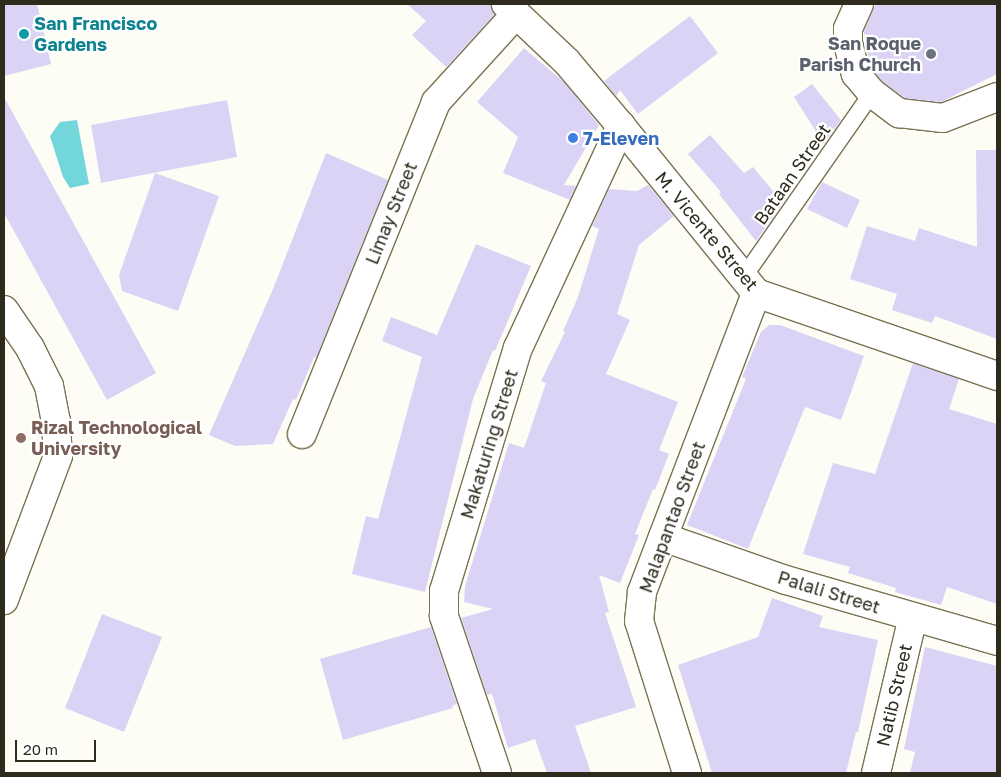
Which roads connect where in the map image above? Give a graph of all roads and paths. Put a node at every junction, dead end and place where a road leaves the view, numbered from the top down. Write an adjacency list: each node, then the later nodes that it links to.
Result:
1 (859, 4): 3 (street)
2 (511, 9): 5 (street, M. Vicente Street); 9 (street, Limay Street)
3 (872, 93): 4 (street); 6 (lane, Bataan Street)
4 (997, 97)
5 (621, 126): 6 (street, M. Vicente Street); 14 (street, Makaturing Street)
6 (749, 285): 8 (street, M. Vicente Street); 10 (street, Malapantao Street)
7 (4, 310): 11 (street)
8 (997, 376)
9 (302, 434)
10 (663, 537): 12 (street, Palali Street); 15 (street, Malapantao Street)
11 (4, 600)
12 (913, 617): 13 (street, Palali Street); 16 (street, Natib Street)
13 (997, 641)
14 (497, 773)
15 (688, 773)
16 (876, 773)

